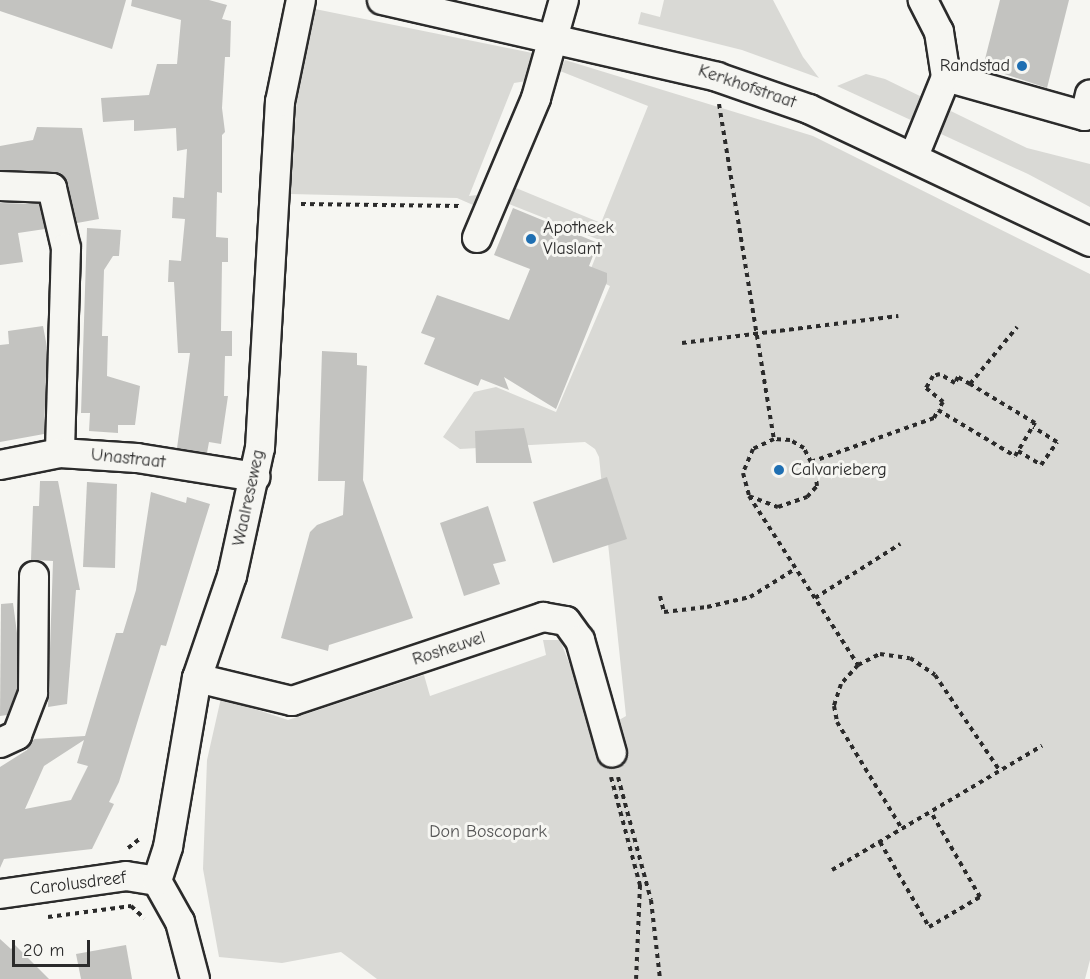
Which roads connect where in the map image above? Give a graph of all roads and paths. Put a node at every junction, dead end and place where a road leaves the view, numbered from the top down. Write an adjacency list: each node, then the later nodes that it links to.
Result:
1 (301, 0): 26 (street, Waalreseweg)
2 (381, 0): 5 (street, Kerkhofstraat)
3 (564, 0): 5 (street)
4 (923, 0): 7 (street)
5 (556, 38): 6 (street, Kerkhofstraat); 12 (street)
6 (717, 77): 9 (street, Kerkhofstraat); 16 (path)
7 (945, 77): 8 (street); 9 (street)
8 (1090, 95)
9 (914, 156): 13 (street, Kerkhofstraat)
10 (0, 186): 23 (street)
11 (298, 204): 12 (path)
12 (482, 227)
13 (1090, 242)
14 (898, 316): 16 (path)
15 (1017, 327): 18 (path)
16 (757, 336): 17 (path); 21 (path)
17 (682, 343)
18 (970, 384): 19 (path); 20 (path)
19 (938, 410): 22 (path); 24 (path)
20 (1033, 427): 22 (path); 22 (path)
21 (774, 440): 24 (path); 27 (path)
22 (1018, 451)
23 (60, 453): 25 (street, Unastraat); 26 (street, Unastraat)
24 (811, 462): 27 (path)
25 (0, 465)
26 (255, 477): 34 (street, Waalreseweg)
27 (749, 496): 29 (path)
28 (900, 544): 32 (path)
29 (795, 569): 31 (path); 32 (path)
30 (34, 576): 35 (street)
31 (660, 596)
32 (815, 598): 33 (path)
33 (858, 665): 38 (path); 40 (path)
34 (197, 678): 37 (street, Rosheuvel); 45 (street, Waalreseweg)
35 (0, 743)
36 (1042, 746): 38 (path)
37 (611, 764): 50 (path); 51 (path)
38 (1000, 771): 39 (path)
39 (931, 812): 40 (path); 42 (path)
40 (902, 829): 42 (path)
41 (146, 830): 43 (path, Carolusdreef)
42 (880, 842): 44 (path)
43 (121, 854)
44 (832, 870)
45 (157, 881): 46 (street, Carolusdreef); 49 (street)
46 (0, 894)
47 (132, 906): 48 (path, Carolusdreef)
48 (44, 918)
49 (195, 979)
50 (636, 979)
51 (660, 979)

